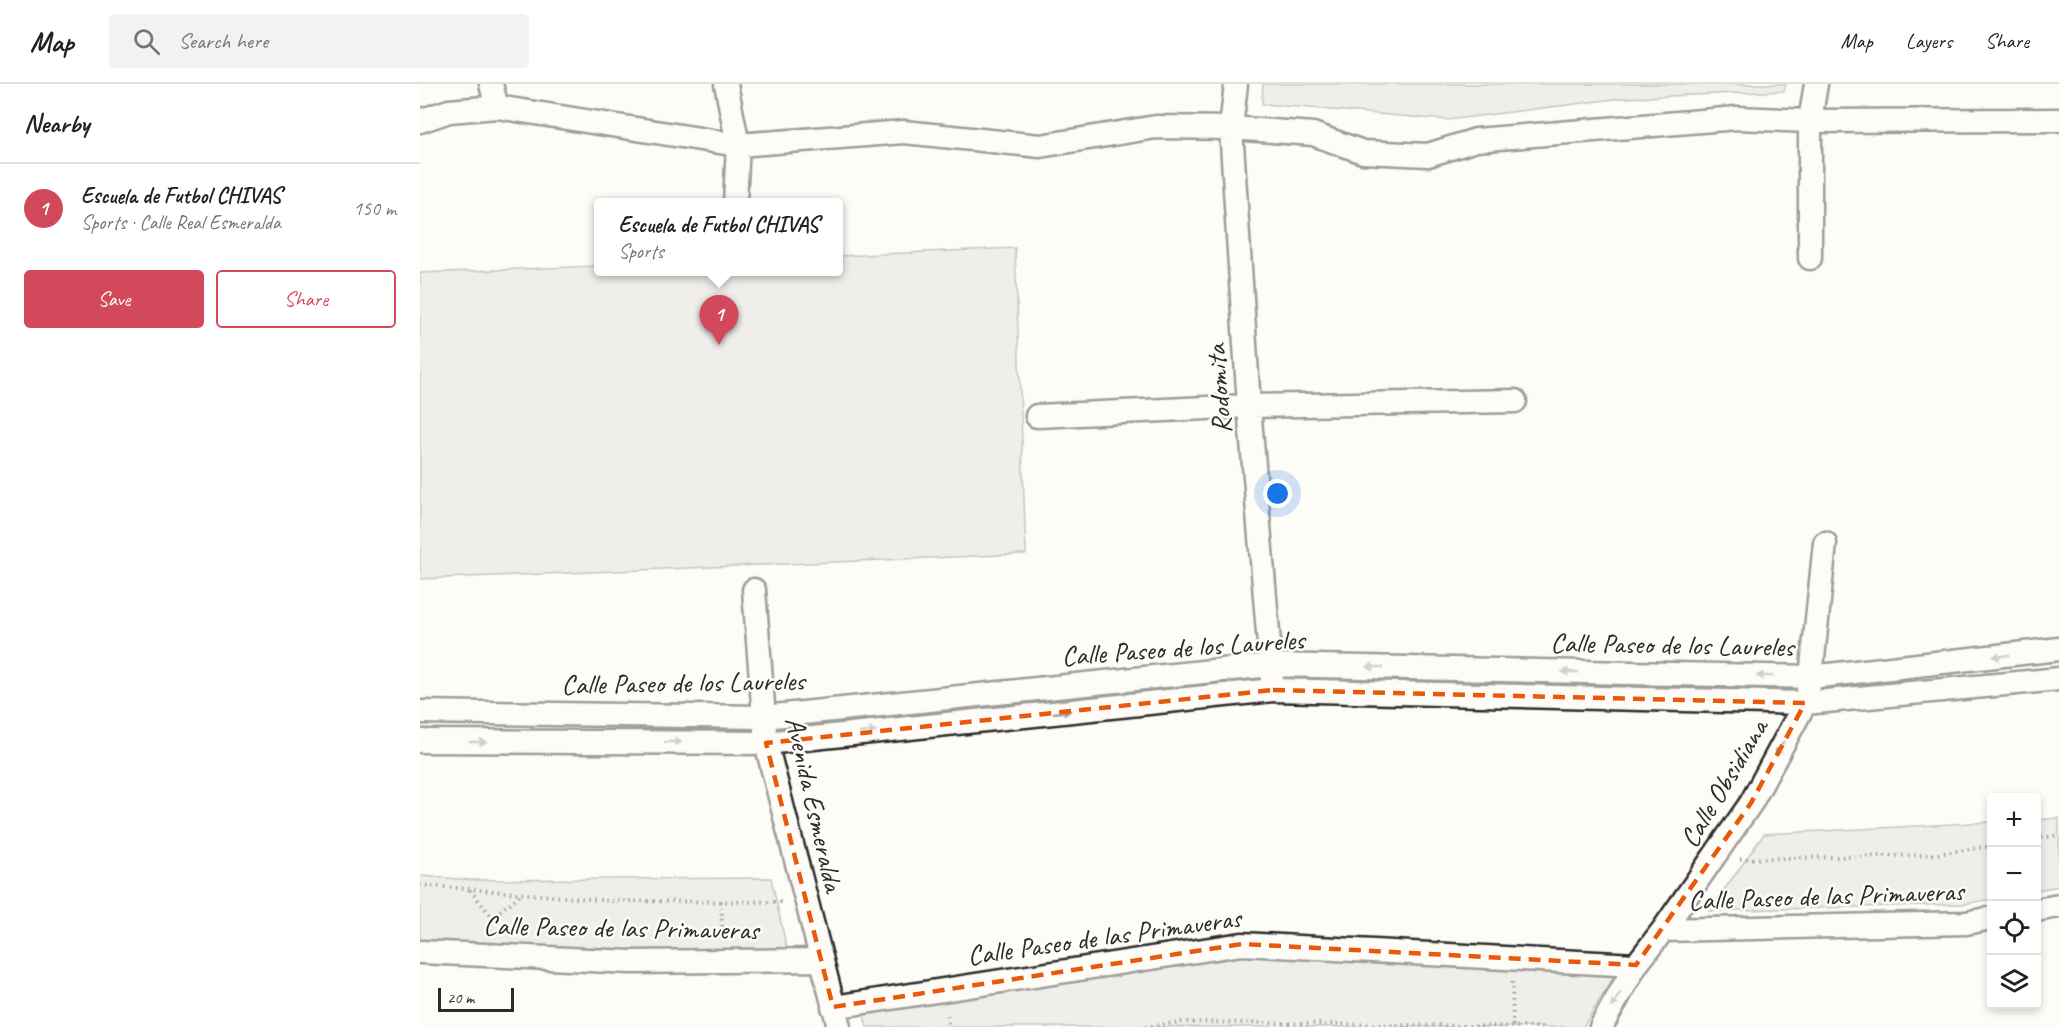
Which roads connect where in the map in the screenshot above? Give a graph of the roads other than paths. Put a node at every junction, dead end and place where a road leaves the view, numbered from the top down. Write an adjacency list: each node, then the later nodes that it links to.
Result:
1 (491, 84): 5 (street)
2 (726, 84): 10 (street)
3 (1236, 84): 9 (street, Rodomita)
4 (1816, 84): 8 (street)
5 (497, 107): 7 (street); 10 (street)
6 (2059, 120): 8 (street)
7 (420, 121)
8 (1810, 121): 9 (street); 12 (street)
9 (1231, 128): 10 (street); 14 (street, Rodomita)
10 (738, 145): 11 (street)
11 (735, 198)
12 (1810, 258)
13 (1515, 401): 14 (street)
14 (1249, 406): 15 (street); 19 (street, Rodomita)
15 (1037, 416)
16 (1825, 543): 20 (street, Calle Obsidiana)
17 (754, 590): 25 (street, Avenida Esmeralda)
18 (2059, 650): 20 (street, Calle Paseo de los Laureles, one-way to 20)
19 (1271, 665): 20 (street, Calle Paseo de los Laureles, one-way to 19); 22 (street, Rodomita); 25 (street, Calle Paseo de los Laureles)
20 (1811, 677): 23 (street, Calle Obsidiana)
21 (2059, 680): 23 (street, Calle Paseo de los Laureles)
22 (1273, 690): 23 (street, Calle Paseo de los Laureles); 27 (street, Calle Paseo de los Laureles, one-way to 22)
23 (1805, 703): 31 (street, Calle Obsidiana, one-way to 31)
24 (420, 712): 25 (street, Calle Paseo de los Laureles)
25 (764, 717): 27 (street, Avenida Esmeralda)
26 (420, 741): 27 (street, Calle Paseo de los Laureles, one-way to 27)
27 (766, 743): 33 (street, Avenida Esmeralda)
28 (2059, 906): 29 (street)
29 (2041, 909)
30 (1987, 919): 31 (street, Calle Paseo de las Primaveras)
31 (1663, 930): 34 (street, Calle Obsidiana)
32 (420, 952): 33 (street, Calle Paseo de las Primaveras)
33 (821, 960): 35 (street, Avenida Esmeralda)
34 (1636, 965): 35 (street, Calle Paseo de las Primaveras); 36 (street, Calle Obsidiana, one-way to 36)
35 (836, 1017)
36 (1601, 1027)

